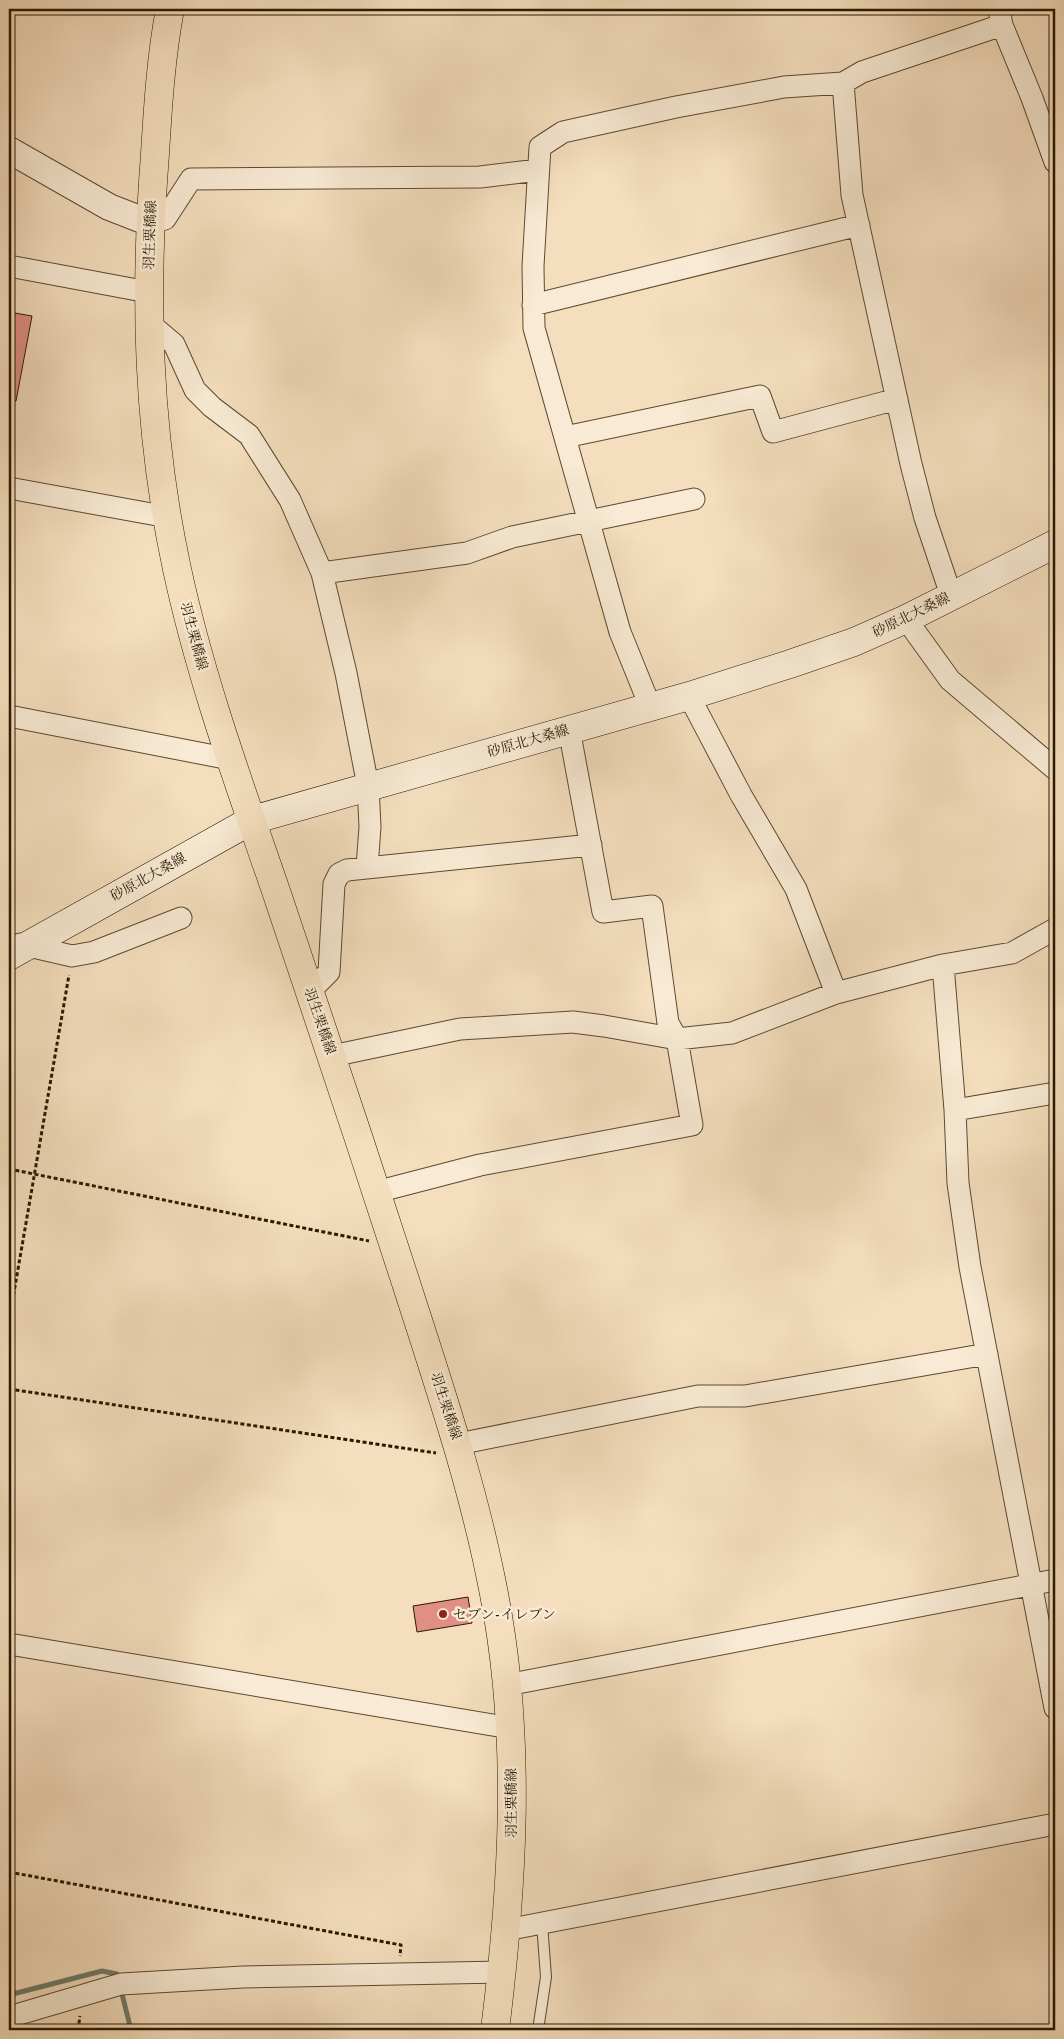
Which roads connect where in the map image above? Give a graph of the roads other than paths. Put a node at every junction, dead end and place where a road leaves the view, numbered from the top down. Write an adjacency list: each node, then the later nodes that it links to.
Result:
1 (170, 9): 7 (main road, 羽生栗橋線)
2 (1000, 17): 3 (street); 5 (street)
3 (843, 83): 6 (street); 8 (street)
4 (9, 150): 7 (street)
5 (1055, 162)
6 (538, 170): 7 (street); 11 (street)
7 (150, 223): 10 (main road, 羽生栗橋線)
8 (859, 225): 11 (street); 13 (street)
9 (9, 266): 10 (street)
10 (148, 292): 12 (main road, 羽生栗橋線)
11 (534, 305): 14 (street)
12 (149, 323): 17 (main road, 羽生栗橋線); 20 (street)
13 (897, 399): 14 (street); 21 (street)
14 (565, 437): 18 (street)
15 (9, 488): 17 (street)
16 (694, 499): 18 (street)
17 (168, 517): 27 (main road, 羽生栗橋線)
18 (589, 522): 20 (street); 24 (street)
19 (1055, 544): 21 (main road, 砂原北大桑線)
20 (322, 573): 29 (street)
21 (951, 595): 22 (main road, 砂原北大桑線)
22 (906, 619): 23 (main road, 砂原北大桑線); 28 (street)
23 (689, 696): 24 (main road, 砂原北大桑線); 38 (street)
24 (650, 706): 26 (main road, 砂原北大桑線)
25 (9, 716): 27 (street)
26 (569, 729): 29 (main road, 砂原北大桑線); 31 (street)
27 (230, 759): 30 (main road, 羽生栗橋線)
28 (1055, 769)
29 (368, 786): 30 (main road, 砂原北大桑線); 32 (street)
30 (252, 820): 35 (main road, 砂原北大桑線); 37 (main road, 羽生栗橋線)
31 (591, 845): 32 (street); 39 (street)
32 (367, 867): 37 (street)
33 (181, 918): 35 (street)
34 (1055, 929): 36 (street)
35 (15, 948)
36 (943, 965): 38 (street); 42 (street)
37 (310, 991): 40 (main road, 羽生栗橋線)
38 (836, 993): 39 (street)
39 (677, 1039): 40 (street); 43 (street)
40 (332, 1056): 43 (main road, 羽生栗橋線)
41 (1055, 1093): 42 (street)
42 (955, 1110): 44 (street)
43 (376, 1192): 45 (main road, 羽生栗橋線)
44 (987, 1354): 45 (street); 47 (street)
45 (460, 1450): 49 (main road, 羽生栗橋線)
46 (1055, 1580): 47 (street)
47 (1032, 1585): 49 (street); 50 (street)
48 (9, 1644): 51 (street)
49 (507, 1685): 51 (main road, 羽生栗橋線)
50 (1055, 1708)
51 (510, 1728): 54 (main road, 羽生栗橋線)
52 (1055, 1824): 53 (street)
53 (542, 1923): 54 (street); 58 (lane)
54 (506, 1930): 55 (main road, 羽生栗橋線)
55 (502, 1972): 56 (street); 57 (main road, 羽生栗橋線)
56 (9, 2017)
57 (494, 2030)
58 (538, 2030)

